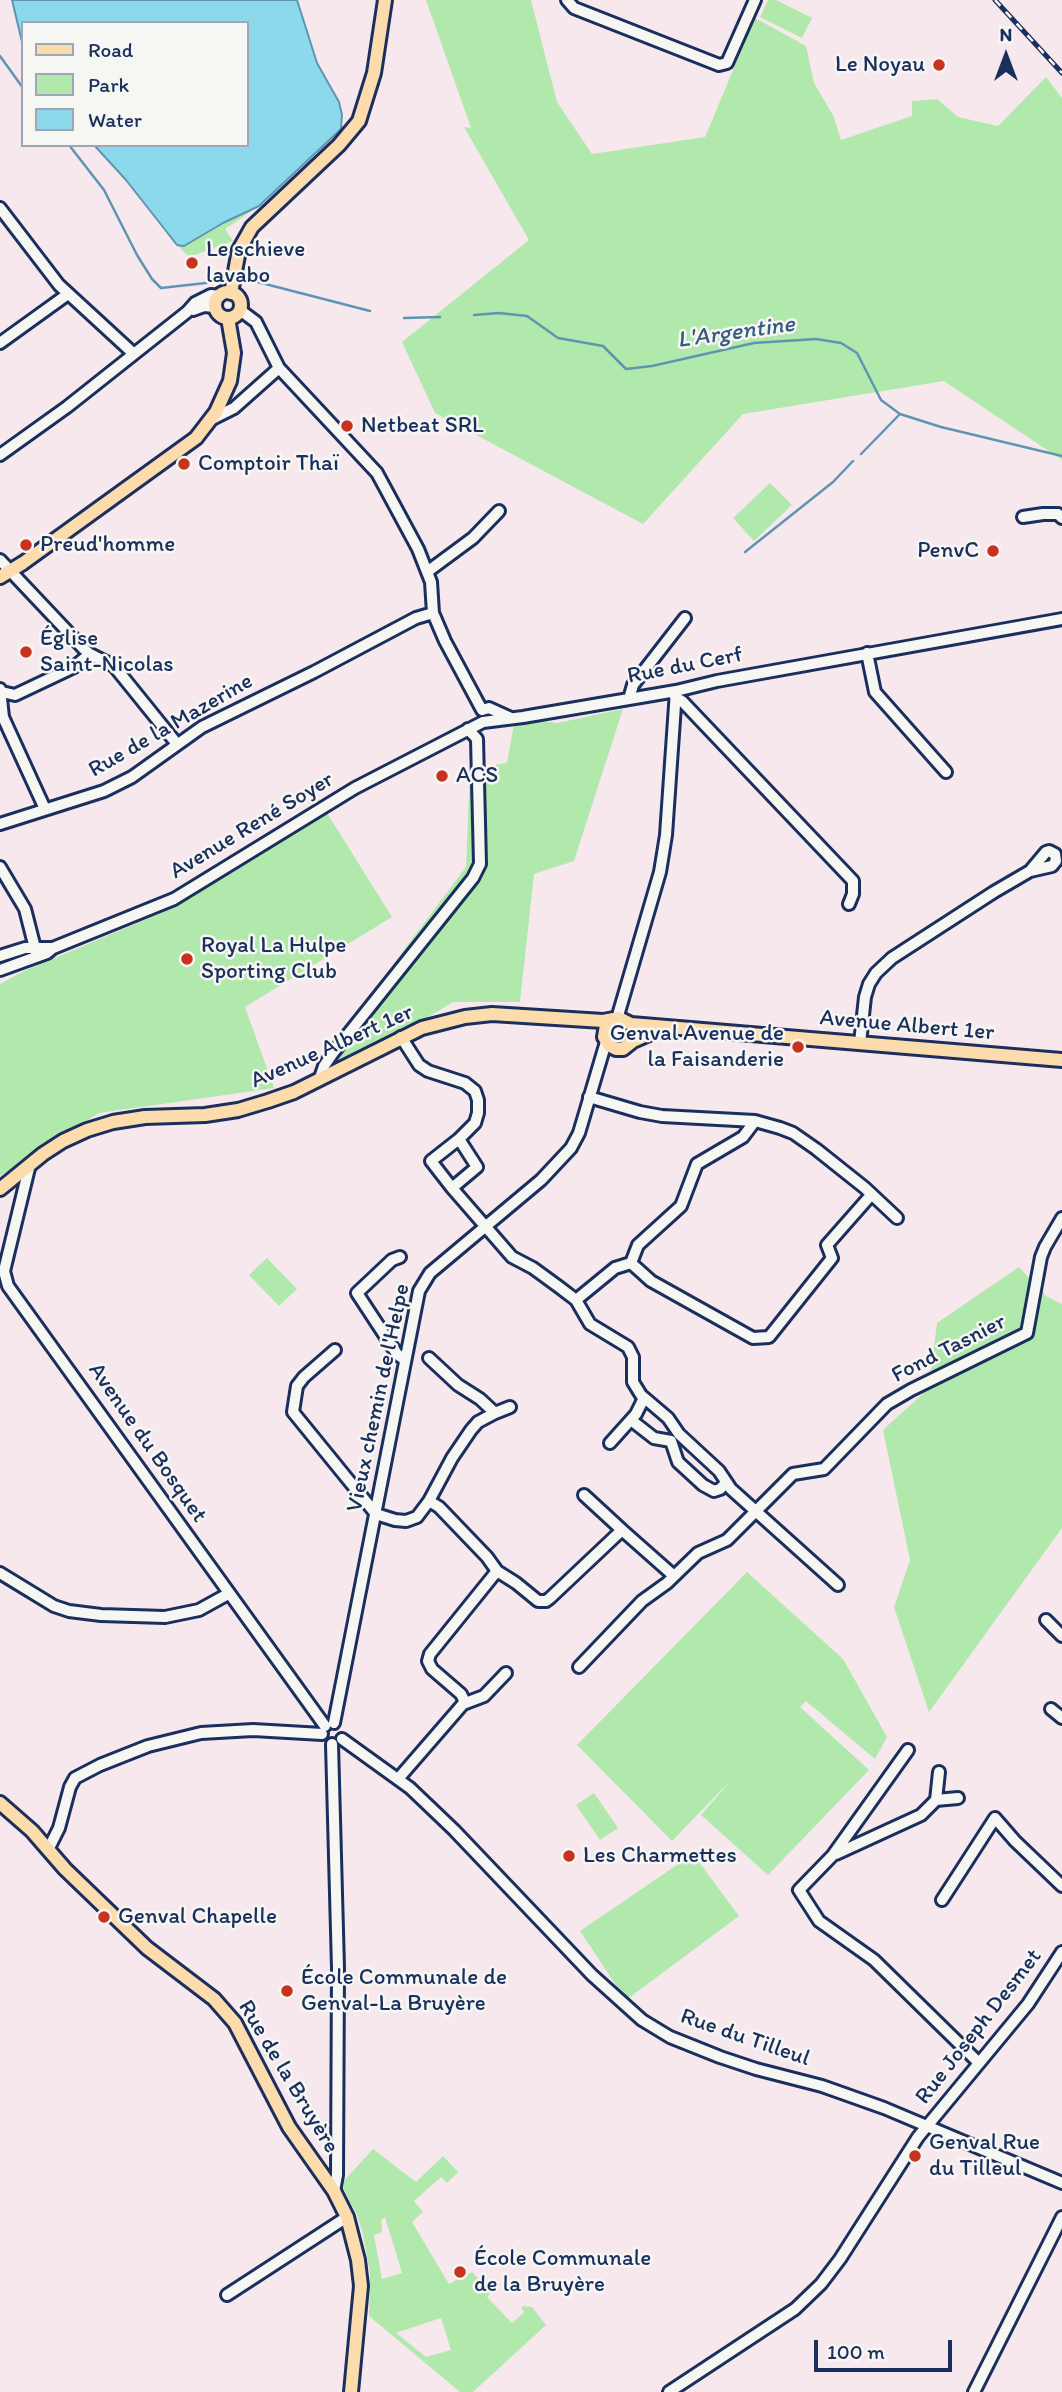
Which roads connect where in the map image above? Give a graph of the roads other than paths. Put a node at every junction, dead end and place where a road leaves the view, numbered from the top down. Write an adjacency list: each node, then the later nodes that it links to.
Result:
1 (385, 0): 6 (main road)
2 (567, 0): 3 (street)
3 (755, 0)
4 (0, 208): 5 (street)
5 (68, 294): 9 (street); 10 (street)
6 (222, 298): 7 (main road); 8 (main road); 10 (street)
7 (240, 310): 8 (main road); 11 (street)
8 (228, 318): 12 (main road)
9 (0, 343)
10 (134, 354): 13 (street)
11 (279, 368): 12 (street); 18 (street)
12 (210, 420): 19 (main road)
13 (0, 456)
14 (499, 511): 18 (street)
15 (1023, 517): 16 (street)
16 (1062, 518)
17 (0, 560): 19 (street)
18 (427, 572): 20 (street)
19 (5, 574): 24 (street)
20 (433, 613): 28 (street); 30 (street, Rue de la Mazerine)
21 (685, 618): 27 (street)
22 (1062, 619): 23 (street, Rue du Cerf)
23 (867, 653): 26 (street, Rue du Cerf); 31 (street)
24 (90, 654): 25 (street); 30 (street)
25 (1, 690): 32 (street)
26 (675, 694): 27 (street, Rue du Cerf); 36 (street, Rue du Cerf); 41 (street, Vieux chemin de l'Helpe)
27 (629, 699): 28 (street, Rue du Cerf)
28 (486, 716): 29 (street, Avenue René Soyer)
29 (468, 729): 37 (street, Avenue René Soyer); 46 (street)
30 (177, 744): 32 (street, Rue de la Mazerine)
31 (946, 772)
32 (45, 809): 33 (street, Rue de la Mazerine)
33 (0, 824)
34 (0, 867): 37 (street)
35 (1030, 871): 44 (street)
36 (849, 904)
37 (36, 952): 38 (street, Avenue René Soyer); 39 (street, Avenue René Soyer)
38 (0, 957)
39 (0, 970)
40 (665, 1027): 41 (main road, Avenue Albert 1er); 43 (main road, Avenue Albert 1er); 44 (main road, Avenue Albert 1er)
41 (615, 1031): 42 (main road, Avenue Albert 1er); 43 (main road); 43 (main road, Avenue Albert 1er); 47 (street, Vieux chemin de l'Helpe)
42 (401, 1037): 46 (main road, Avenue Albert 1er); 49 (street)
43 (633, 1041)
44 (860, 1043): 45 (main road, Avenue Albert 1er)
45 (1062, 1060)
46 (320, 1078): 50 (main road, Avenue Albert 1er)
47 (589, 1097): 48 (street); 56 (street, Vieux chemin de l'Helpe)
48 (755, 1121): 53 (street); 58 (street)
49 (459, 1139): 51 (street); 51 (street)
50 (30, 1164): 52 (main road, Avenue Albert 1er); 79 (street, Avenue du Bosquet)
51 (452, 1188): 56 (street)
52 (0, 1189)
53 (871, 1195): 54 (street); 58 (street)
54 (897, 1218)
55 (1062, 1218): 72 (street, Fond Tasnier)
56 (484, 1227): 59 (street); 62 (street, Vieux chemin de l'Helpe)
57 (400, 1257): 62 (street)
58 (631, 1263): 59 (street)
59 (576, 1300): 63 (street)
60 (335, 1350): 73 (street)
61 (429, 1358): 65 (street)
62 (405, 1360): 73 (street, Vieux chemin de l'Helpe)
63 (644, 1398): 66 (street); 67 (street)
64 (510, 1407): 65 (street)
65 (495, 1413): 71 (street)
66 (631, 1420): 67 (street); 68 (street)
67 (674, 1436): 69 (street); 69 (street)
68 (610, 1443)
69 (726, 1483): 72 (street)
70 (584, 1494): 74 (street)
71 (429, 1501): 73 (street); 75 (street)
72 (756, 1511): 77 (street, Fond Tasnier); 78 (street)
73 (376, 1514): 87 (street, Vieux chemin de l'Helpe)
74 (622, 1530): 75 (street); 77 (street)
75 (496, 1571): 84 (street)
76 (0, 1573): 79 (street)
77 (674, 1576): 82 (street, Fond Tasnier)
78 (838, 1585)
79 (228, 1594): 87 (street, Avenue du Bosquet)
80 (1046, 1620): 81 (street)
81 (1062, 1636)
82 (579, 1667)
83 (506, 1672): 84 (street)
84 (463, 1704): 91 (street)
85 (1051, 1709): 86 (street)
86 (1062, 1718)
87 (327, 1728): 88 (street); 88 (street); 96 (street)
88 (337, 1741): 91 (street, Rue du Tilleul); 104 (street)
89 (908, 1750): 97 (street)
90 (939, 1772): 93 (street)
91 (398, 1779): 102 (street, Rue du Tilleul)
92 (958, 1798): 93 (street)
93 (936, 1800): 97 (street)
94 (0, 1803): 96 (main road, Rue de la Bruyère)
95 (0, 1812): 96 (main road, Rue de la Bruyère)
96 (48, 1850): 104 (main road, Rue de la Bruyère)
97 (834, 1855): 101 (street)
98 (1062, 1886): 99 (street)
99 (942, 1900)
100 (1062, 1952): 101 (street, Rue Joseph Desmet)
101 (979, 2063): 102 (street, Rue Joseph Desmet)
102 (929, 2127): 103 (street, Rue du Tilleul); 109 (street, Rue Joseph Desmet)
103 (1062, 2183)
104 (334, 2191): 105 (main road, Rue de la Bruyère)
105 (347, 2217): 107 (street); 108 (main road, Rue de la Bruyère)
106 (1062, 2217): 110 (street)
107 (227, 2295)
108 (351, 2392)
109 (669, 2392)
110 (974, 2392)

